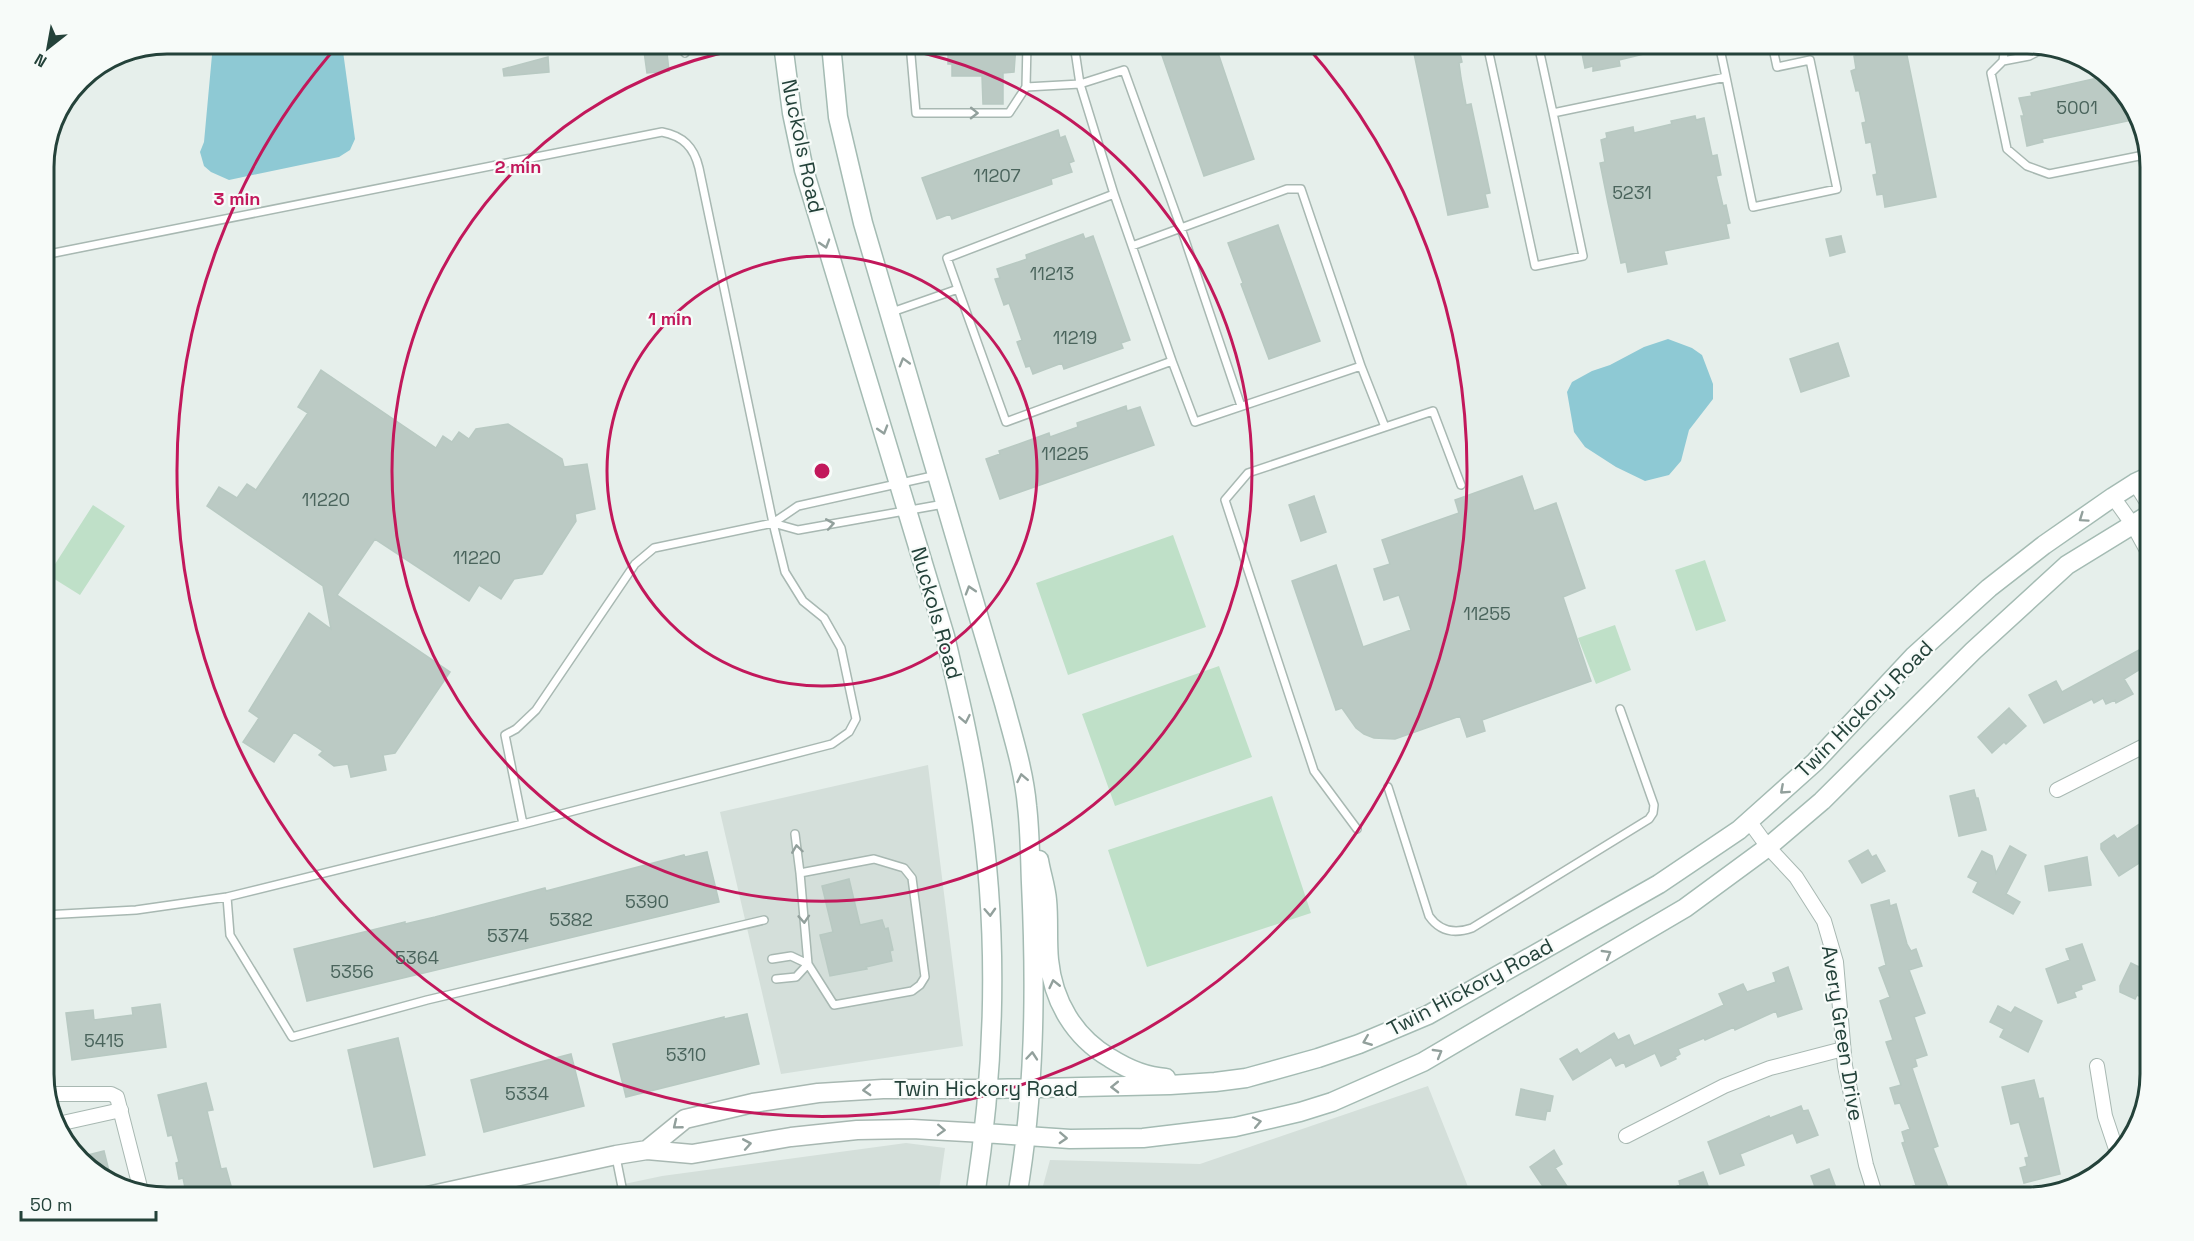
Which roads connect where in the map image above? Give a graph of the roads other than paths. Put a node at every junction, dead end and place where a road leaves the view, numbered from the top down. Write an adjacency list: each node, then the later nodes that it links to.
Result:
1 (784, 54): 30 (main road, Nuckols Road, one-way to 30)
2 (832, 54): 23 (main road, Nuckols Road)
3 (911, 54): 15 (lane, one-way to 15)
4 (1027, 54): 15 (lane)
5 (1076, 54): 14 (lane)
6 (1489, 54): 16 (lane)
7 (1540, 54): 16 (lane)
8 (1721, 54): 13 (lane)
9 (1774, 54): 13 (lane)
10 (2004, 54): 12 (lane)
11 (2032, 54): 12 (lane)
12 (2003, 61): 17 (lane)
13 (1726, 76): 16 (lane)
14 (1080, 84): 15 (lane); 18 (lane); 19 (lane)
15 (1026, 87)
16 (1553, 113)
17 (2139, 156)
18 (1114, 194): 20 (lane); 22 (lane)
19 (1181, 228): 20 (lane); 25 (lane); 26 (lane)
20 (1132, 246): 24 (lane)
21 (54, 253): 36 (lane)
22 (958, 289): 23 (lane); 24 (lane)
23 (889, 313): 28 (main road, Nuckols Road, one-way to 23)
24 (1172, 361): 26 (lane)
25 (1361, 366): 26 (lane); 27 (lane)
26 (1241, 406)
27 (1385, 427): 31 (lane); 46 (lane)
28 (937, 475): 30 (lane); 33 (main road, Nuckols Road)
29 (2140, 482): 32 (main road, Twin Hickory Road)
30 (900, 484): 34 (main road, Nuckols Road); 36 (lane)
31 (1461, 485)
32 (2114, 497): 37 (street); 44 (main road, Twin Hickory Road, one-way to 44)
33 (945, 504): 34 (lane); 43 (main road, Nuckols Road, one-way to 33)
34 (908, 511): 36 (lane, one-way to 34); 59 (main road, Nuckols Road, one-way to 59)
35 (2140, 520): 37 (main road, Twin Hickory Road)
36 (773, 523): 45 (lane); 45 (lane)
37 (2133, 525): 38 (street); 48 (main road, Twin Hickory Road)
38 (2140, 538)
39 (1620, 709): 41 (lane)
40 (2140, 748): 42 (street)
41 (1388, 787)
42 (2057, 790)
43 (1027, 805): 58 (main road, one-way to 43); 60 (main road, Nuckols Road, one-way to 43)
44 (1749, 821): 48 (street, Avery Green Drive); 58 (main road, Twin Hickory Road, one-way to 58)
45 (523, 824): 50 (lane)
46 (1357, 829)
47 (795, 834): 49 (lane, one-way to 47)
48 (1768, 847): 56 (street, Avery Green Drive); 65 (main road, Twin Hickory Road, one-way to 48)
49 (800, 873): 54 (lane, one-way to 54); 54 (lane)
50 (227, 897): 51 (lane); 52 (lane)
51 (54, 914)
52 (764, 921)
53 (772, 959): 54 (lane)
54 (807, 964): 55 (lane)
55 (776, 979)
56 (1843, 1048): 66 (street); 75 (street, Avery Green Drive)
57 (2097, 1066): 67 (street)
58 (1215, 1082): 60 (main road, Twin Hickory Road, one-way to 60)
59 (989, 1089): 60 (main road, Twin Hickory Road); 64 (main road, Nuckols Road); 68 (main road, Twin Hickory Road, one-way to 68)
60 (1029, 1089): 65 (main road, Nuckols Road)
61 (56, 1094): 62 (street)
62 (121, 1110): 63 (street); 70 (street)
63 (65, 1122)
64 (984, 1133): 65 (main road, Twin Hickory Road); 68 (main road, Twin Hickory Road, one-way to 64); 73 (main road, Nuckols Road)
65 (1026, 1136): 74 (main road, Nuckols Road)
66 (1626, 1136)
67 (2115, 1145)
68 (647, 1150): 69 (main road, Twin Hickory Road)
69 (616, 1155): 71 (main road, Twin Hickory Road); 72 (lane)
70 (139, 1183)
71 (469, 1187)
72 (622, 1187)
73 (976, 1187)
74 (1018, 1187)
75 (1873, 1187)

